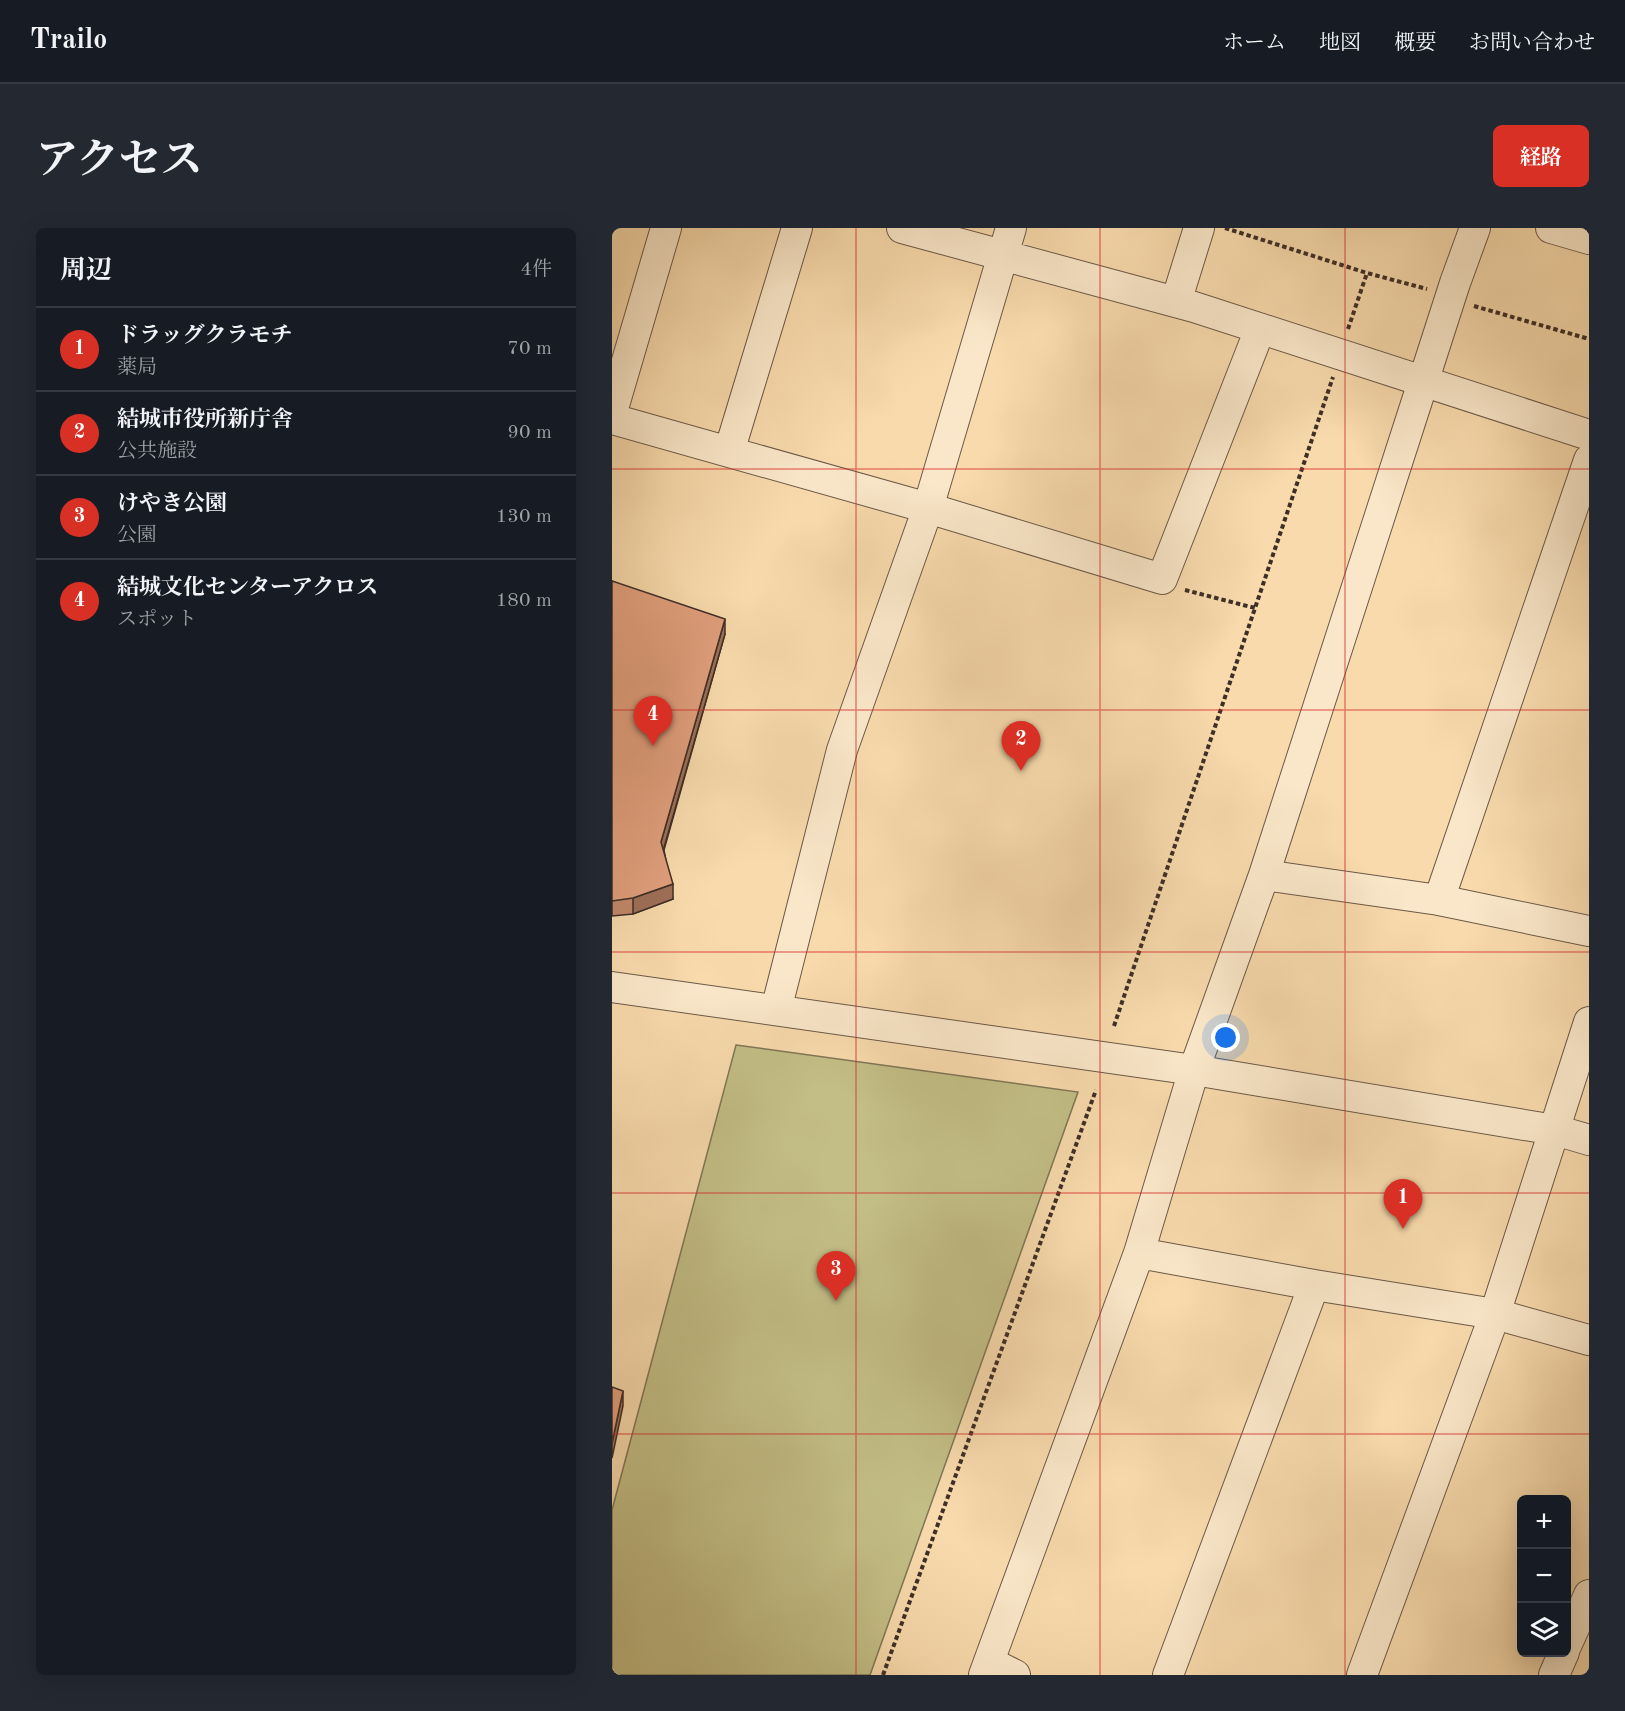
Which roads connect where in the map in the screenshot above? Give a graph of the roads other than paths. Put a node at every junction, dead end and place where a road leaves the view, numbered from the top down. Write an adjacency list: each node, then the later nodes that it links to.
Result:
1 (666, 228): 13 (street)
2 (797, 228): 16 (street)
3 (902, 228): 9 (street)
4 (1011, 228): 9 (street)
5 (1199, 228): 10 (street)
6 (1475, 228): 12 (street)
7 (1551, 228): 8 (street)
8 (1589, 239)
9 (1002, 256): 10 (street); 18 (street)
10 (1176, 302): 11 (street)
11 (1260, 329): 12 (street); 18 (street)
12 (1424, 382): 15 (street); 19 (street)
13 (612, 412)
14 (612, 419): 16 (street)
15 (1589, 435)
16 (729, 452): 18 (street)
17 (1589, 460): 20 (street)
18 (928, 508): 23 (street)
19 (1264, 875): 20 (street); 25 (street)
20 (1439, 900): 21 (street)
21 (1589, 931)
22 (612, 987): 23 (street)
23 (776, 1010): 25 (street)
24 (1589, 1022): 26 (street)
25 (1194, 1070): 26 (street); 28 (street)
26 (1555, 1130): 27 (street); 30 (street)
27 (1589, 1140)
28 (1139, 1253): 29 (street); 35 (street)
29 (1314, 1285): 30 (street); 37 (street)
30 (1495, 1314): 31 (street); 38 (street)
31 (1589, 1340)
32 (1589, 1595): 33 (street)
33 (1571, 1635)
34 (1562, 1657): 39 (street)
35 (986, 1668): 36 (street)
36 (1015, 1675)
37 (1168, 1675)
38 (1362, 1675)
39 (1554, 1675)

